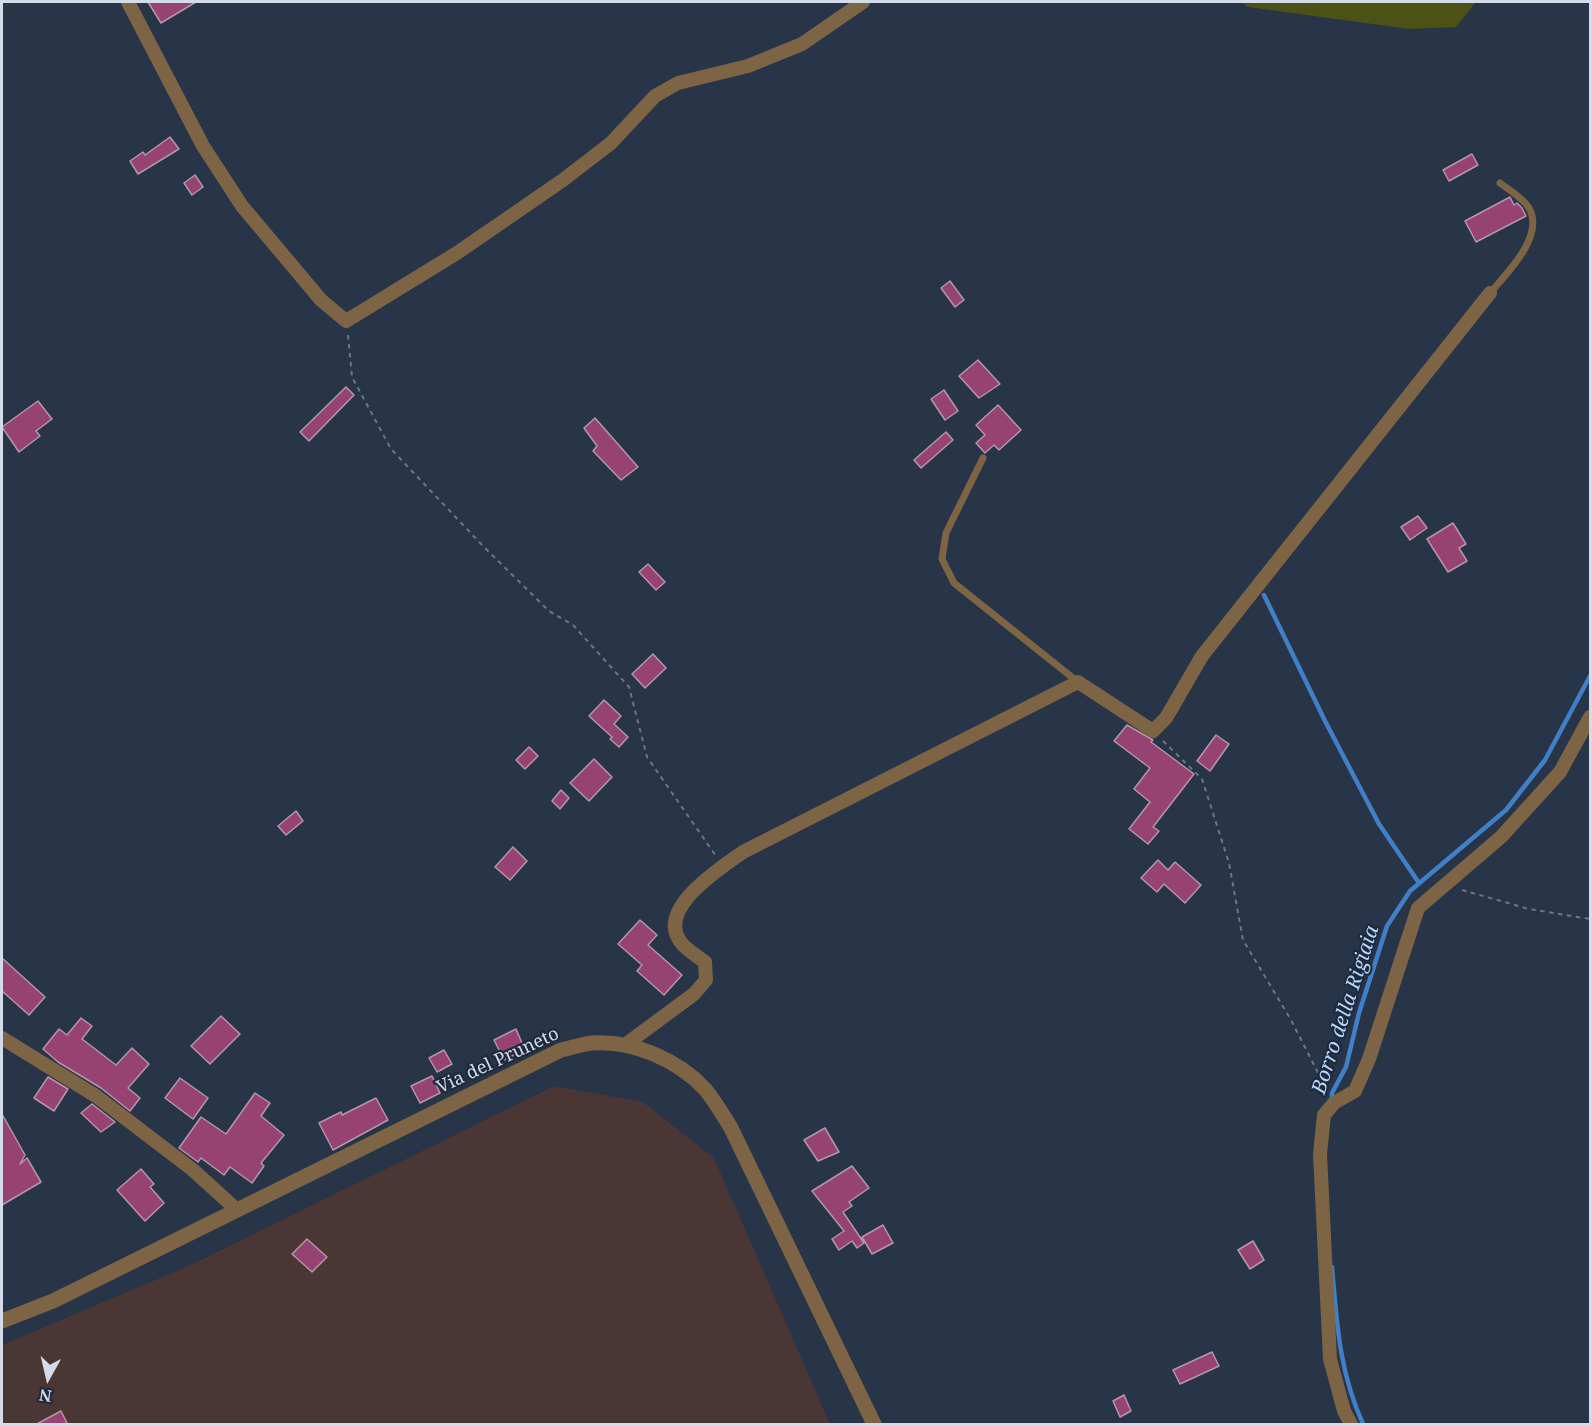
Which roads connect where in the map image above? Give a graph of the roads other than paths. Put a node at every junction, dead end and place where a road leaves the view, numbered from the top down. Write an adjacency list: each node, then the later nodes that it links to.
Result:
1 (128, 2): 2 (street)
2 (863, 2)
3 (1500, 183): 4 (lane)
4 (1490, 293): 6 (street)
5 (983, 458): 6 (lane)
6 (1078, 682): 9 (street)
7 (1590, 717): 13 (street)
8 (2, 1038): 10 (street)
9 (625, 1045): 10 (street, Via del Pruneto); 12 (street, Via del Pruneto)
10 (237, 1210): 11 (street, Via del Pruneto)
11 (2, 1321)
12 (874, 1425)
13 (1351, 1425)

